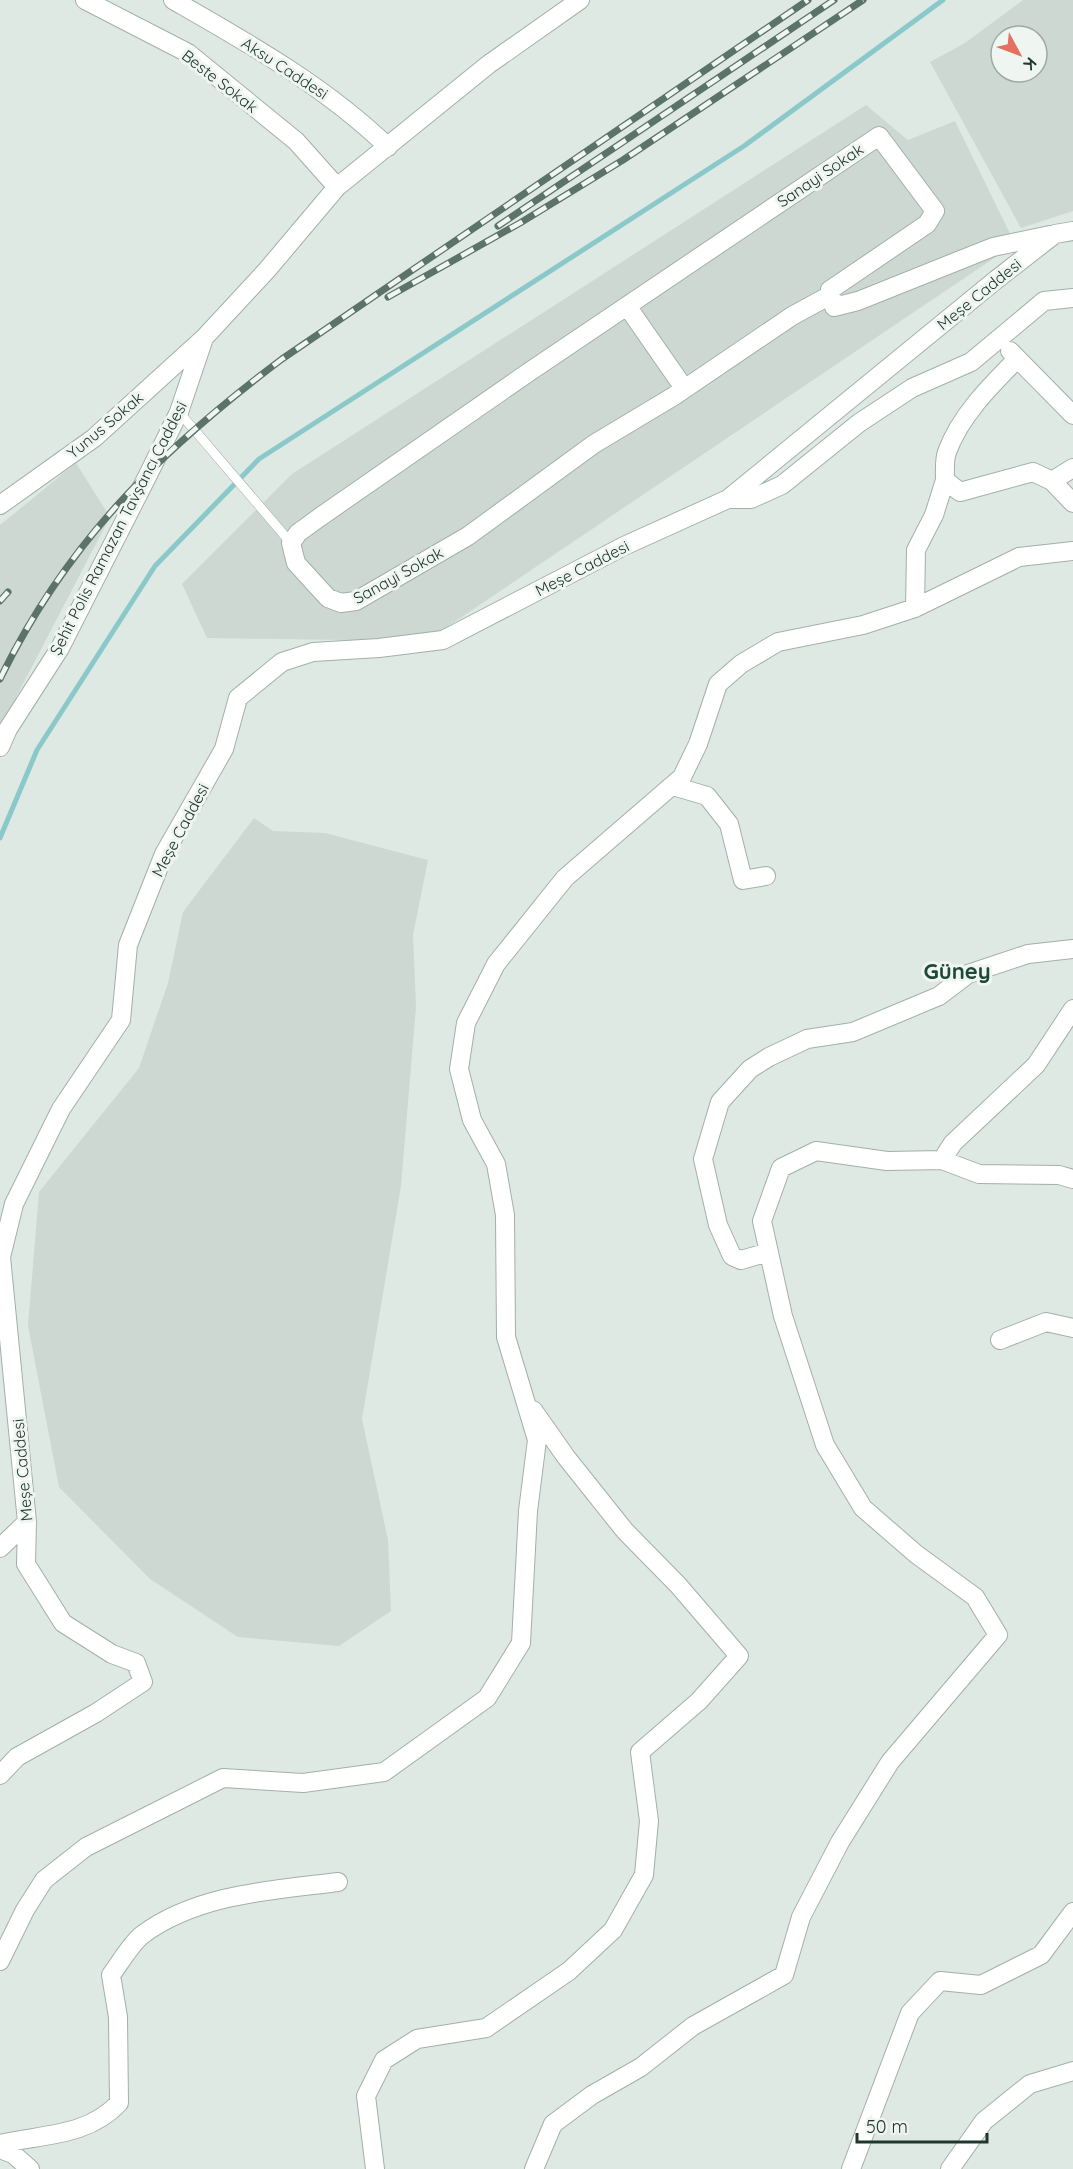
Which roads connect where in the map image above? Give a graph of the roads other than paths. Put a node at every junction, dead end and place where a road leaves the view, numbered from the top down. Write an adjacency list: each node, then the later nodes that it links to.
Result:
1 (85, 0): 5 (street, Beste Sokak)
2 (173, 0): 4 (street, Aksu Caddesi)
3 (580, 0): 4 (street, Şehit Polis Ramazan Tavşancı Caddesi)
4 (388, 147): 5 (street, Şehit Polis Ramazan Tavşancı Caddesi)
5 (337, 186): 10 (street, Şehit Polis Ramazan Tavşancı Caddesi)
6 (1064, 232): 7 (street); 19 (street, Meşe Caddesi)
7 (832, 298): 9 (street, Sanayi Sokak); 13 (street, Sanayi Sokak)
8 (1073, 298): 11 (street)
9 (627, 306): 13 (street); 22 (street, Sanayi Sokak)
10 (204, 338): 14 (street, Şehit Polis Ramazan Tavşancı Caddesi); 21 (street, Yunus Sokak)
11 (1000, 338): 12 (street); 19 (street)
12 (1017, 358): 15 (street); 17 (street)
13 (684, 388): 22 (street, Sanayi Sokak)
14 (179, 412): 22 (lane); 25 (street, Şehit Polis Ramazan Tavşancı Caddesi)
15 (1073, 416)
16 (1073, 468): 18 (street)
17 (945, 480): 18 (street); 24 (street)
18 (1053, 481): 20 (street)
19 (728, 499): 36 (street, Meşe Caddesi)
20 (1073, 503)
21 (0, 505)
22 (291, 543)
23 (1073, 551): 24 (street)
24 (915, 608): 26 (street)
25 (0, 747)
26 (673, 786): 27 (street); 35 (street)
27 (766, 876)
28 (1073, 949): 32 (street)
29 (1073, 1009): 30 (street)
30 (942, 1160): 31 (street); 32 (street)
31 (1073, 1179)
32 (769, 1252): 47 (street)
33 (1073, 1328): 34 (street)
34 (1000, 1340)
35 (524, 1396): 41 (street); 46 (street)
36 (27, 1522): 37 (street); 38 (street, Meşe Caddesi)
37 (0, 1548)
38 (0, 1774)
39 (338, 1881): 43 (street)
40 (1073, 1912): 48 (street)
41 (0, 1961)
42 (1073, 2071): 49 (street)
43 (0, 2144)
44 (0, 2149): 45 (street)
45 (30, 2169)
46 (375, 2169)
47 (534, 2169)
48 (851, 2169)
49 (950, 2169)

